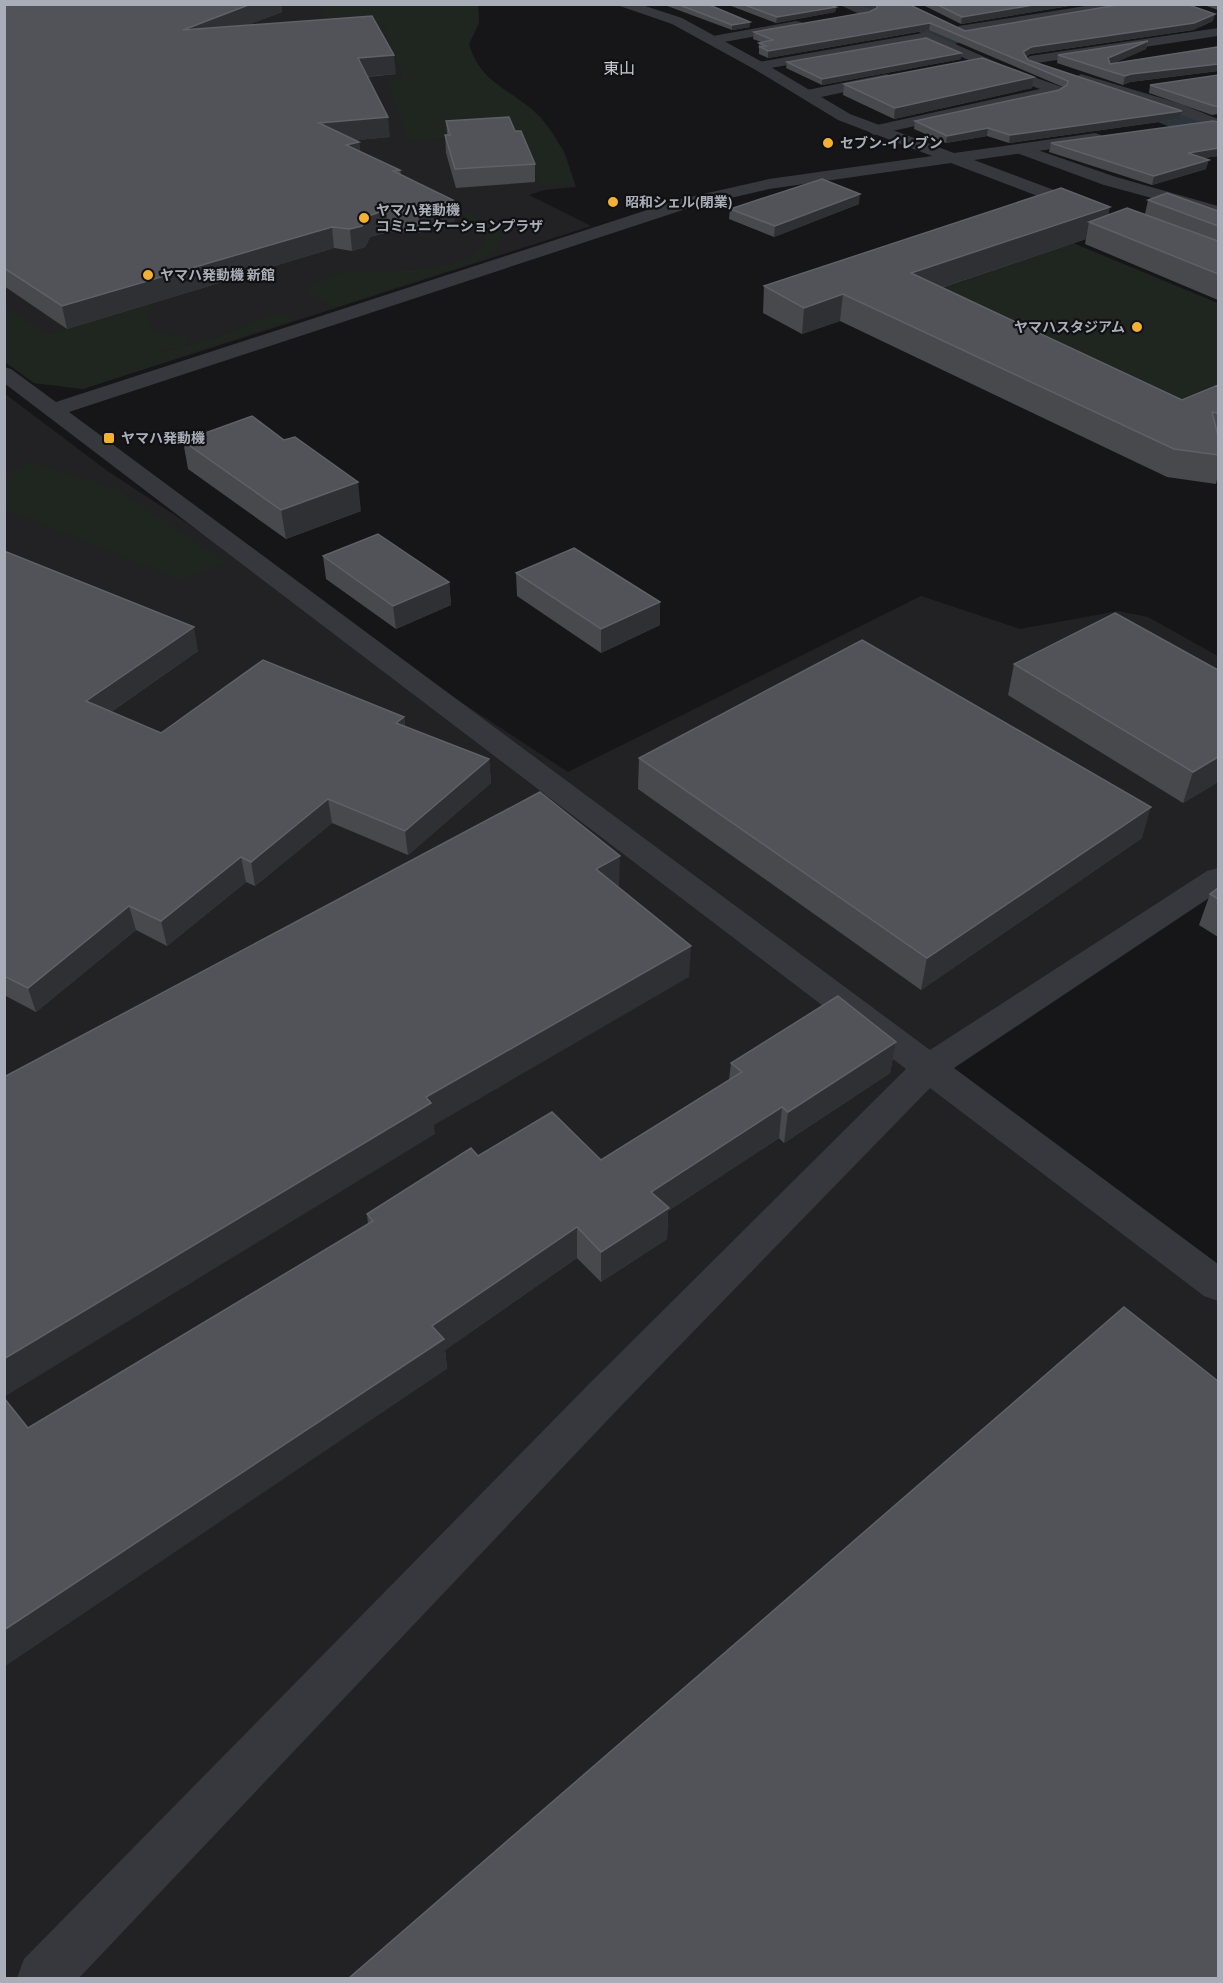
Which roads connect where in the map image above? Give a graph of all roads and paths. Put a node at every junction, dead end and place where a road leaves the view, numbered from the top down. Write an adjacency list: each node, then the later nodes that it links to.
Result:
1 (620, 4): 10 (street)
2 (1128, 4): 9 (street)
3 (844, 11): 8 (street)
4 (744, 19): 6 (street)
5 (809, 23): 6 (street)
6 (774, 29): 10 (street)
7 (1218, 32): 13 (street)
8 (928, 36): 11 (street); 15 (street)
9 (980, 39)
10 (712, 40): 17 (street)
11 (860, 48): 14 (street); 17 (street)
12 (1013, 53): 13 (street)
13 (1030, 60): 18 (street)
14 (888, 61)
15 (983, 61): 16 (street); 18 (street)
16 (961, 65)
17 (759, 66): 23 (street)
18 (1013, 73): 25 (street)
19 (1065, 74): 22 (street)
20 (905, 75): 23 (street)
21 (1152, 86): 22 (street)
22 (1119, 91): 26 (street)
23 (807, 95): 28 (street)
24 (966, 96): 25 (street)
25 (986, 105): 28 (street)
26 (1217, 122): 27 (street)
27 (1179, 127)
28 (874, 130): 31 (street)
29 (1111, 136): 30 (street)
30 (1020, 149): 31 (street); 32 (street)
31 (954, 159): 33 (street); 35 (street)
32 (1218, 211)
33 (1106, 216)
34 (4, 374): 35 (street)
35 (53, 410): 36 (street)
36 (562, 794): 37 (street); 39 (street)
37 (531, 810)
38 (1218, 878): 39 (street)
39 (928, 1068): 40 (street); 41 (street)
40 (1218, 1285)
41 (43, 1978)

